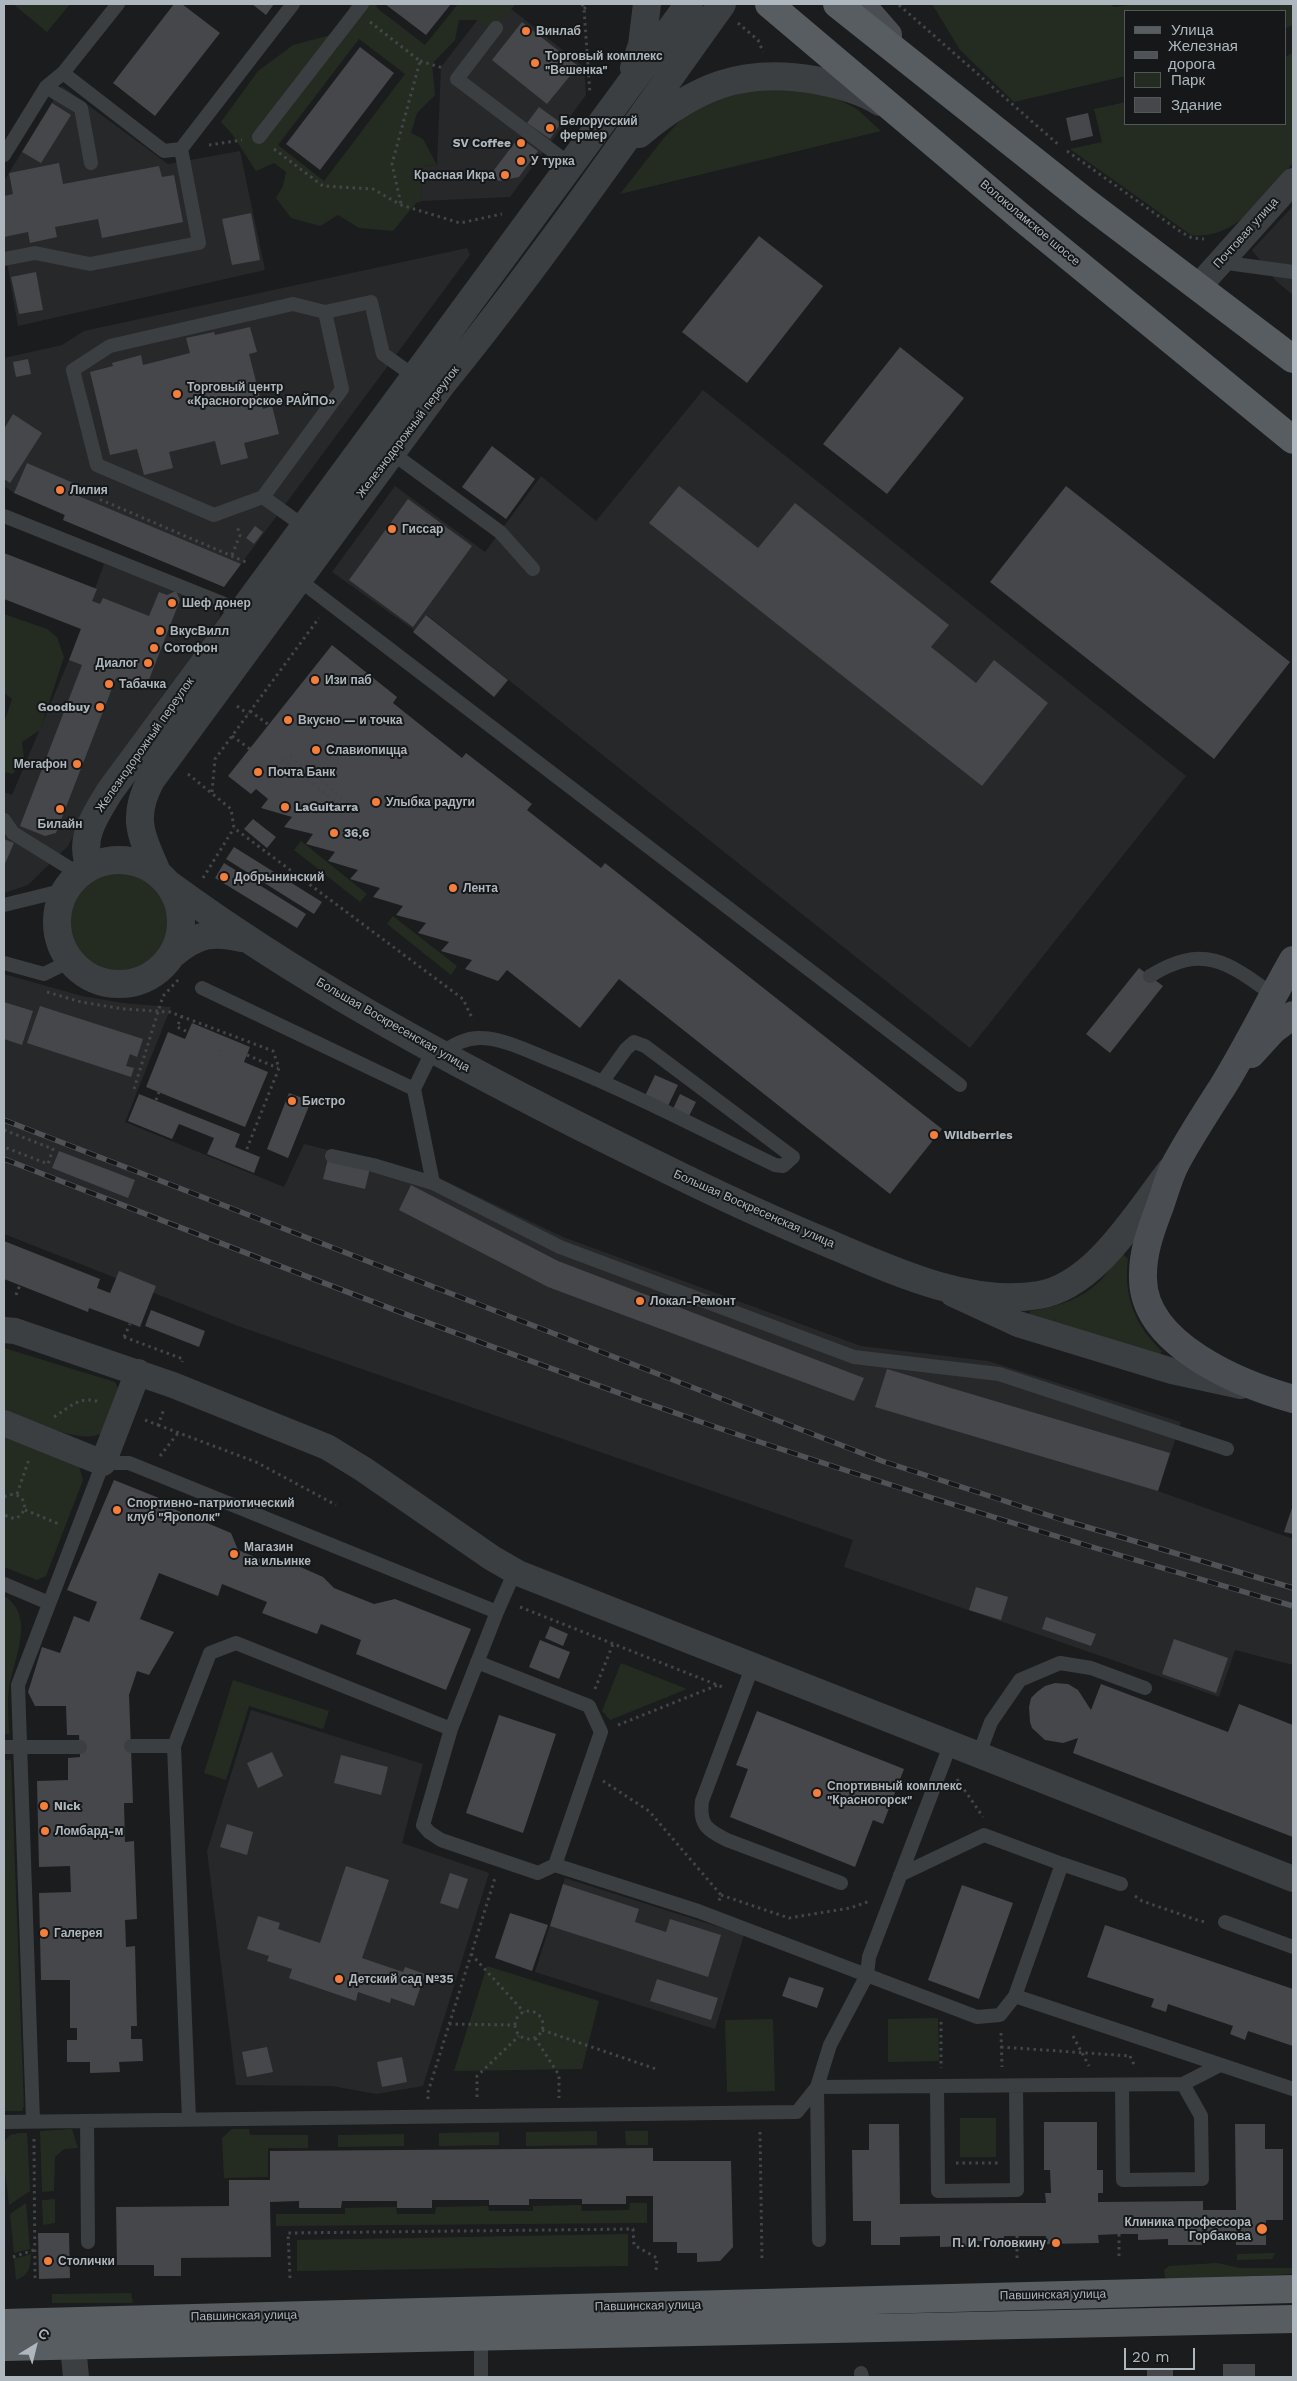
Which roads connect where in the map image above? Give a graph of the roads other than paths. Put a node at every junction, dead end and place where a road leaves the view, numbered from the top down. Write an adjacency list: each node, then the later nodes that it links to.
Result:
1 (118, 4): 12 (lane)
2 (293, 4): 17 (lane)
3 (648, 4): 14 (street)
4 (689, 4): 14 (street, Железнодорожный переулок)
5 (769, 4): 15 (main road, Волоколамское шоссе)
6 (837, 4): 11 (main road)
7 (861, 4): 11 (main road)
8 (359, 8): 16 (lane)
9 (728, 12): 18 (street, Железнодорожный переулок)
10 (496, 28): 21 (lane)
11 (920, 70): 26 (main road)
12 (64, 73): 13 (lane); 17 (lane)
13 (46, 87): 19 (lane); 20 (lane)
14 (626, 90): 21 (street, Железнодорожный переулок)
15 (902, 115): 18 (street); 30 (main road, Волоколамское шоссе)
16 (259, 137)
17 (181, 149): 23 (lane)
18 (617, 153): 31 (street, Железнодорожный переулок)
19 (4, 154)
20 (91, 163)
21 (571, 164): 29 (street, Железнодорожный переулок)
22 (1293, 181): 24 (street, Почтовая улица)
23 (4, 259)
24 (1220, 262): 25 (lane); 26 (street, Почтовая улица)
25 (1293, 272)
26 (1199, 286): 28 (main road)
27 (325, 312): 29 (lane); 32 (lane); 32 (lane)
28 (1293, 359)
29 (414, 376): 34 (street, Железнодорожный переулок)
30 (1292, 439)
31 (392, 453): 35 (street, Железнодорожный переулок); 36 (lane)
32 (263, 497): 34 (lane)
33 (4, 516): 38 (lane)
34 (304, 526): 35 (lane); 38 (street, Железнодорожный переулок)
35 (325, 542): 37 (street, Железнодорожный переулок)
36 (533, 569)
37 (298, 579): 38 (street, Железнодорожный переулок); 55 (lane)
38 (250, 622): 40 (street, Железнодорожный переулок); 41 (street, Железнодорожный переулок)
39 (4, 820): 40 (lane)
40 (78, 877): 41 (street); 42 (lane); 45 (street)
41 (163, 879): 43 (street, Большая Воскресенская улица); 47 (street)
42 (4, 905)
43 (247, 939): 47 (street, Большая Воскресенская улица); 52 (street, Большая Воскресенская улица)
44 (1293, 960): 50 (main road)
45 (70, 961): 46 (lane); 47 (street)
46 (4, 963)
47 (177, 966)
48 (1150, 976): 50 (lane)
49 (202, 988): 56 (lane)
50 (1273, 995): 53 (main road)
51 (1293, 1015): 53 (main road)
52 (437, 1052): 54 (lane); 56 (lane); 60 (street, Большая Воскресенская улица)
53 (1226, 1080): 58 (main road)
54 (603, 1081): 54 (lane)
55 (960, 1085)
56 (414, 1089): 59 (lane)
57 (332, 1156): 59 (lane)
58 (1175, 1165): 60 (street); 63 (main road)
59 (433, 1183): 66 (lane)
60 (930, 1283): 63 (street, Большая Воскресенская улица)
61 (4, 1330): 62 (street)
62 (138, 1372): 67 (street); 68 (street)
63 (1259, 1389): 64 (main road, Большая Воскресенская улица)
64 (1293, 1398)
65 (4, 1423): 67 (street)
66 (1227, 1449)
67 (103, 1463): 70 (lane); 71 (lane)
68 (515, 1571): 71 (lane); 73 (street)
69 (4, 1584): 70 (lane)
70 (49, 1603): 79 (lane)
71 (497, 1612): 72 (lane)
72 (477, 1662): 75 (lane); 84 (lane)
73 (753, 1665): 81 (street); 87 (lane)
74 (1145, 1688): 82 (lane)
75 (450, 1729): 77 (lane); 84 (lane)
76 (131, 1746): 77 (lane)
77 (174, 1746): 100 (lane)
78 (4, 1747): 79 (lane)
79 (20, 1747): 80 (lane); 103 (lane)
80 (80, 1747)
81 (948, 1752): 82 (street); 85 (lane)
82 (979, 1754): 86 (street)
83 (1062, 1864): 85 (lane); 88 (lane); 92 (lane)
84 (555, 1865): 91 (lane)
85 (900, 1875): 91 (lane)
86 (1293, 1879)
87 (841, 1883)
88 (1120, 1884)
89 (1225, 1922): 90 (lane)
90 (1293, 1947)
91 (867, 1975): 92 (lane); 98 (lane)
92 (1015, 1996): 93 (lane)
93 (1220, 2064): 94 (lane); 99 (lane)
94 (1184, 2084): 95 (lane); 95 (lane)
95 (1122, 2085): 97 (lane)
96 (939, 2086): 97 (lane); 97 (lane); 98 (lane)
97 (1009, 2086)
98 (817, 2088): 100 (lane); 104 (lane)
99 (1293, 2089)
100 (189, 2119): 101 (lane)
101 (87, 2121): 103 (lane); 105 (lane)
102 (4, 2122): 103 (lane)
103 (33, 2122)
104 (819, 2240)
105 (88, 2242)
106 (1293, 2289): 108 (main road, Павшинская улица)
107 (1293, 2319): 109 (main road)
108 (4, 2323)
109 (481, 2338): 110 (main road); 113 (lane)
110 (73, 2346): 111 (main road); 112 (street)
111 (4, 2347)
112 (76, 2377)
113 (481, 2377)

